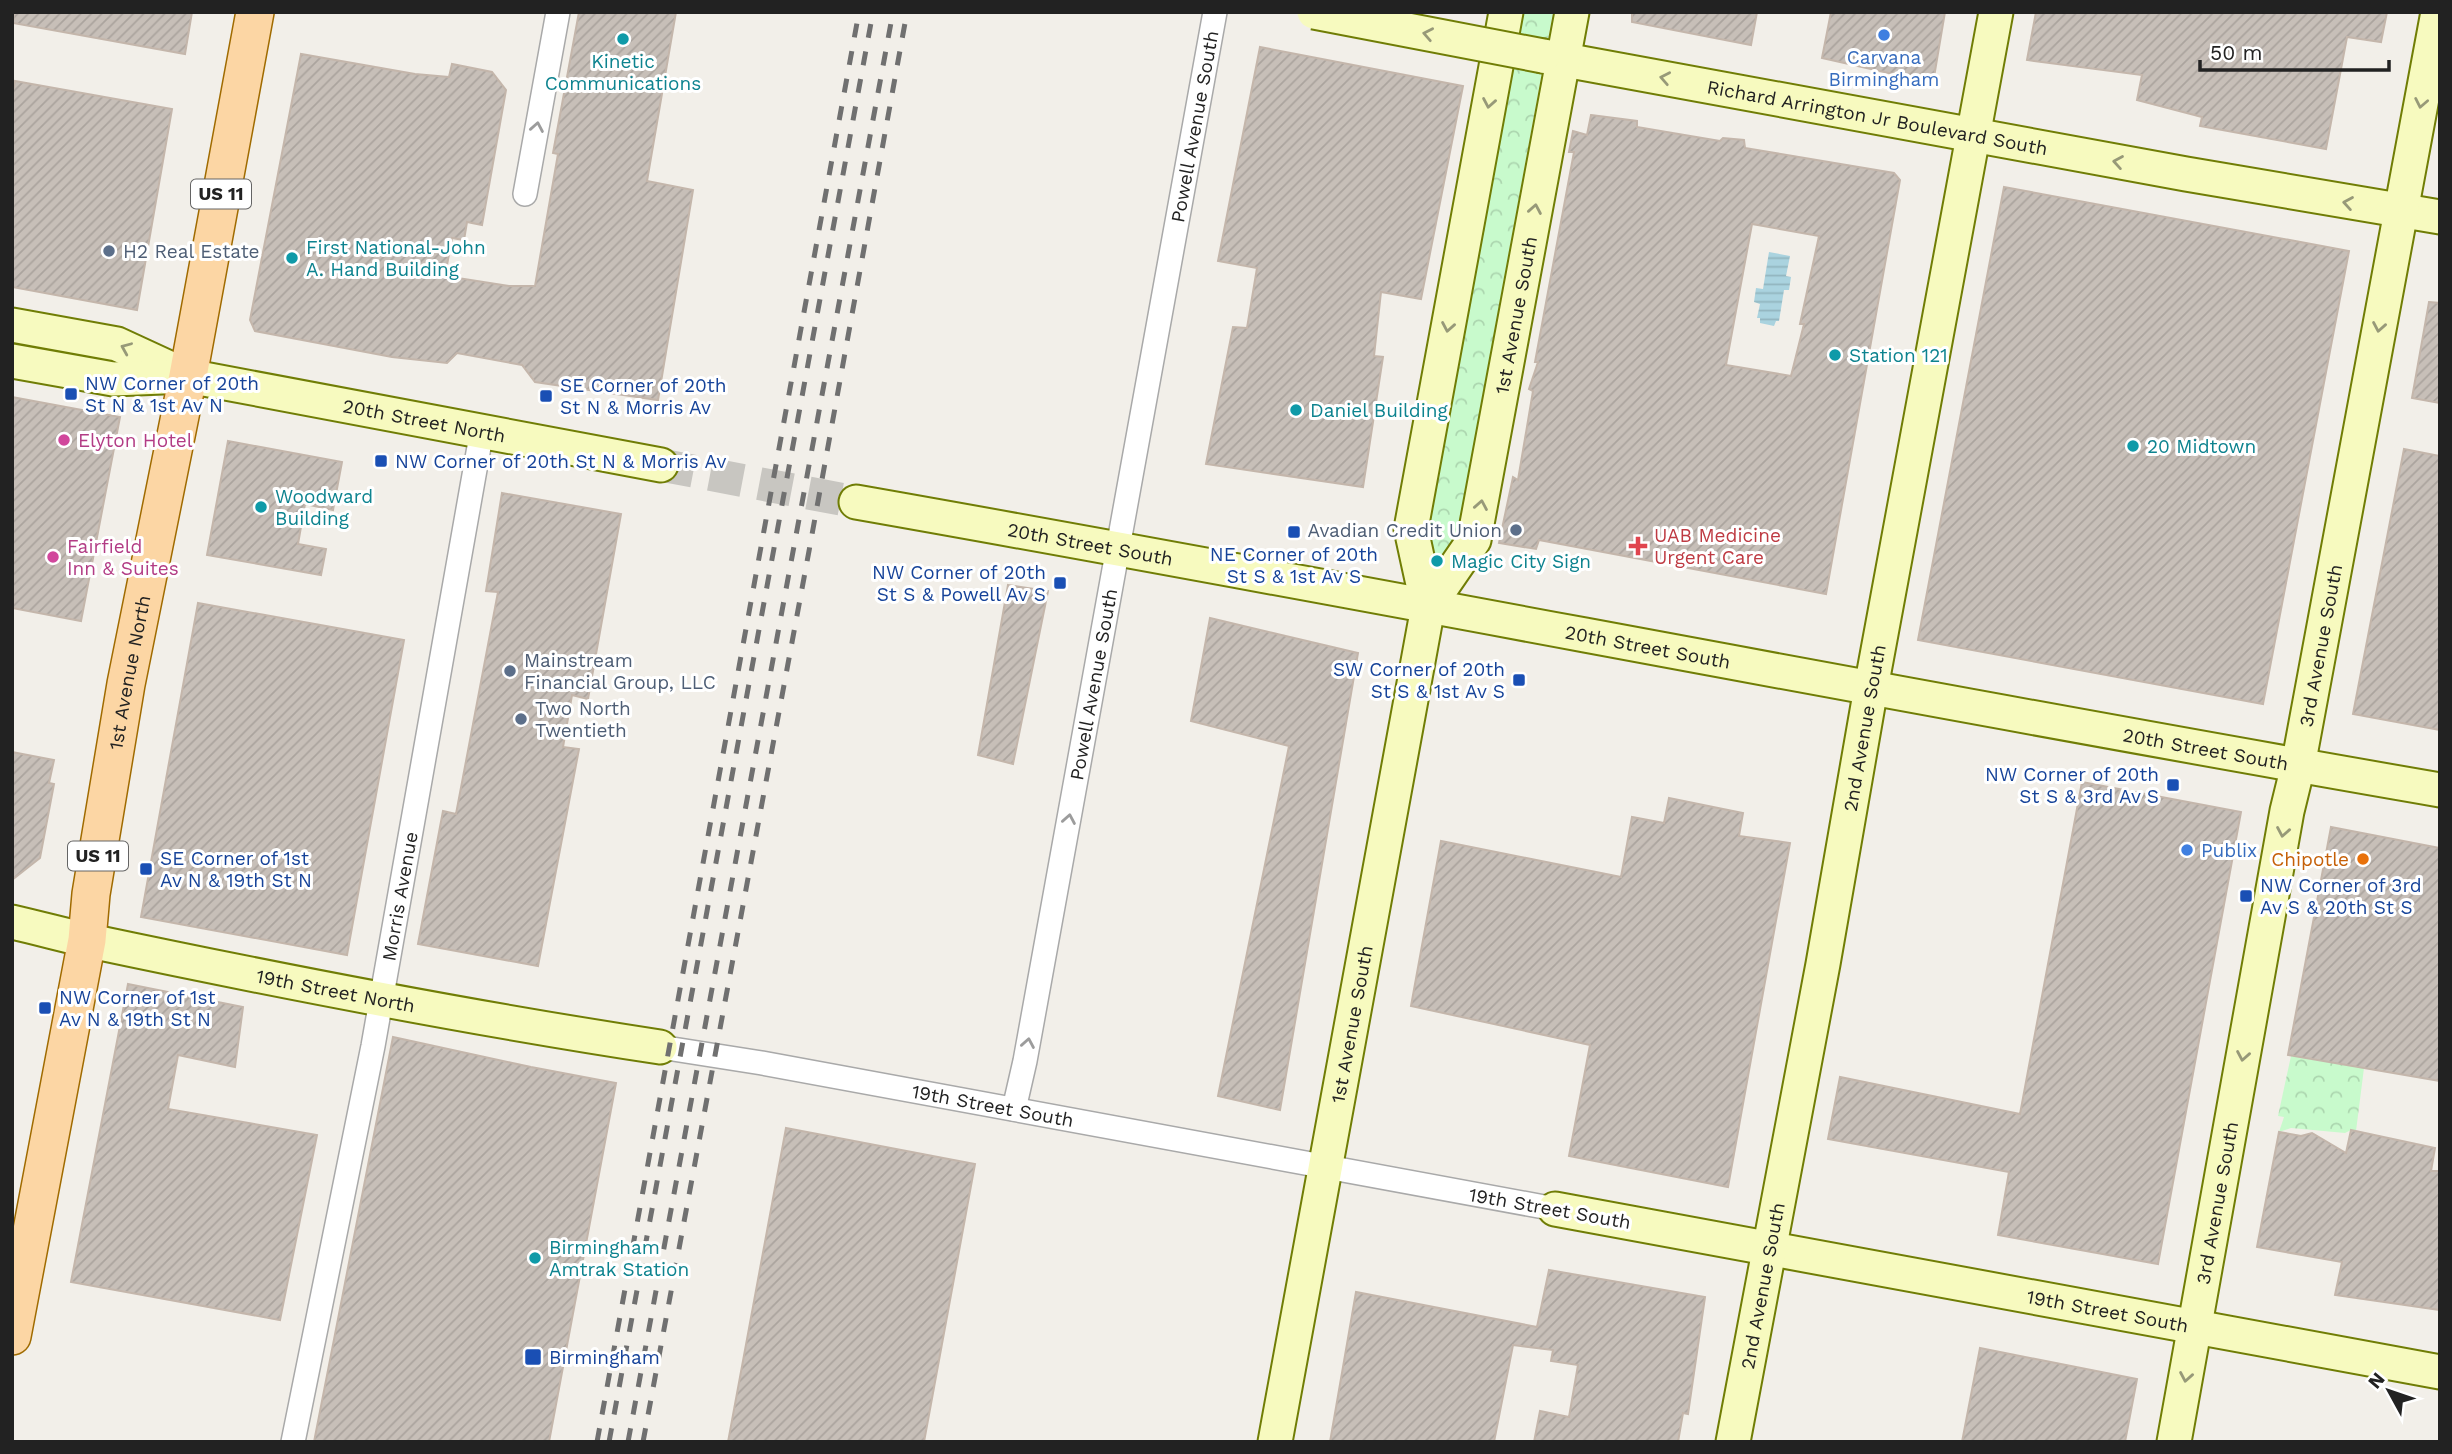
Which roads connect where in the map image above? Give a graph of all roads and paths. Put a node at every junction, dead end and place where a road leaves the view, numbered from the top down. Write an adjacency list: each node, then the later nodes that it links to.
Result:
1 (255, 12): 16 (main road, 1st Avenue North / US 11)
2 (558, 12): 11 (street, one-way to 2)
3 (1215, 12): 20 (street, Powell Avenue South)
4 (1314, 12): 9 (street, Richard Arrington Jr Boulevard South, one-way to 4, bridge)
5 (1506, 12): 21 (street, 1st Avenue South, one-way to 21)
6 (1572, 12): 9 (street, 1st Avenue South)
7 (1996, 12): 10 (street, 2nd Avenue South)
8 (2438, 12): 12 (street, 3rd Avenue South, one-way to 12)
9 (1553, 57): 10 (street, Richard Arrington Jr Boulevard South, one-way to 9); 21 (street, 1st Avenue South, one-way to 9)
10 (1973, 136): 12 (street, Richard Arrington Jr Boulevard South, one-way to 10); 22 (street, 2nd Avenue South)
11 (525, 194)
12 (2401, 211): 13 (street, Richard Arrington Jr Boulevard South); 23 (street, 3rd Avenue South, one-way to 23)
13 (2440, 217)
14 (12, 325): 16 (street, 20th Street North, one-way to 14)
15 (12, 361): 16 (street, 20th Street North)
16 (188, 376): 17 (street, 20th Street North); 26 (main road, 1st Avenue North / US 11)
17 (482, 430): 18 (street, 20th Street North); 27 (street, Morris Avenue)
18 (661, 465)
19 (856, 502): 20 (street, 20th Street South)
20 (1117, 548): 21 (street, 20th Street South); 29 (street, Powell Avenue South, one-way to 20)
21 (1428, 607): 22 (street, 20th Street South); 30 (street, 1st Avenue South)
22 (1871, 688): 23 (street, 20th Street South); 32 (street, 2nd Avenue South)
23 (2298, 766): 24 (street, 20th Street South); 33 (street, 3rd Avenue South, one-way to 33)
24 (2440, 790)
25 (12, 922): 26 (street, 19th Street North)
26 (87, 940): 27 (street, 19th Street North); 34 (main road, 1st Avenue North / US 11)
27 (382, 999): 28 (street, 19th Street North); 36 (street, Morris Avenue)
28 (660, 1047): 29 (street, 19th Street South)
29 (1014, 1109): 30 (street, 19th Street South)
30 (1325, 1166): 31 (street, 19th Street South); 37 (street, 1st Avenue South)
31 (1555, 1209): 32 (street, 19th Street South)
32 (1770, 1248): 33 (street, 19th Street South); 38 (street, 2nd Avenue South)
33 (2195, 1326): 35 (street, 19th Street South); 39 (street, 3rd Avenue South, one-way to 39)
34 (12, 1336)
35 (2440, 1371)
36 (293, 1442)
37 (1275, 1442)
38 (1732, 1442)
39 (2174, 1442)

